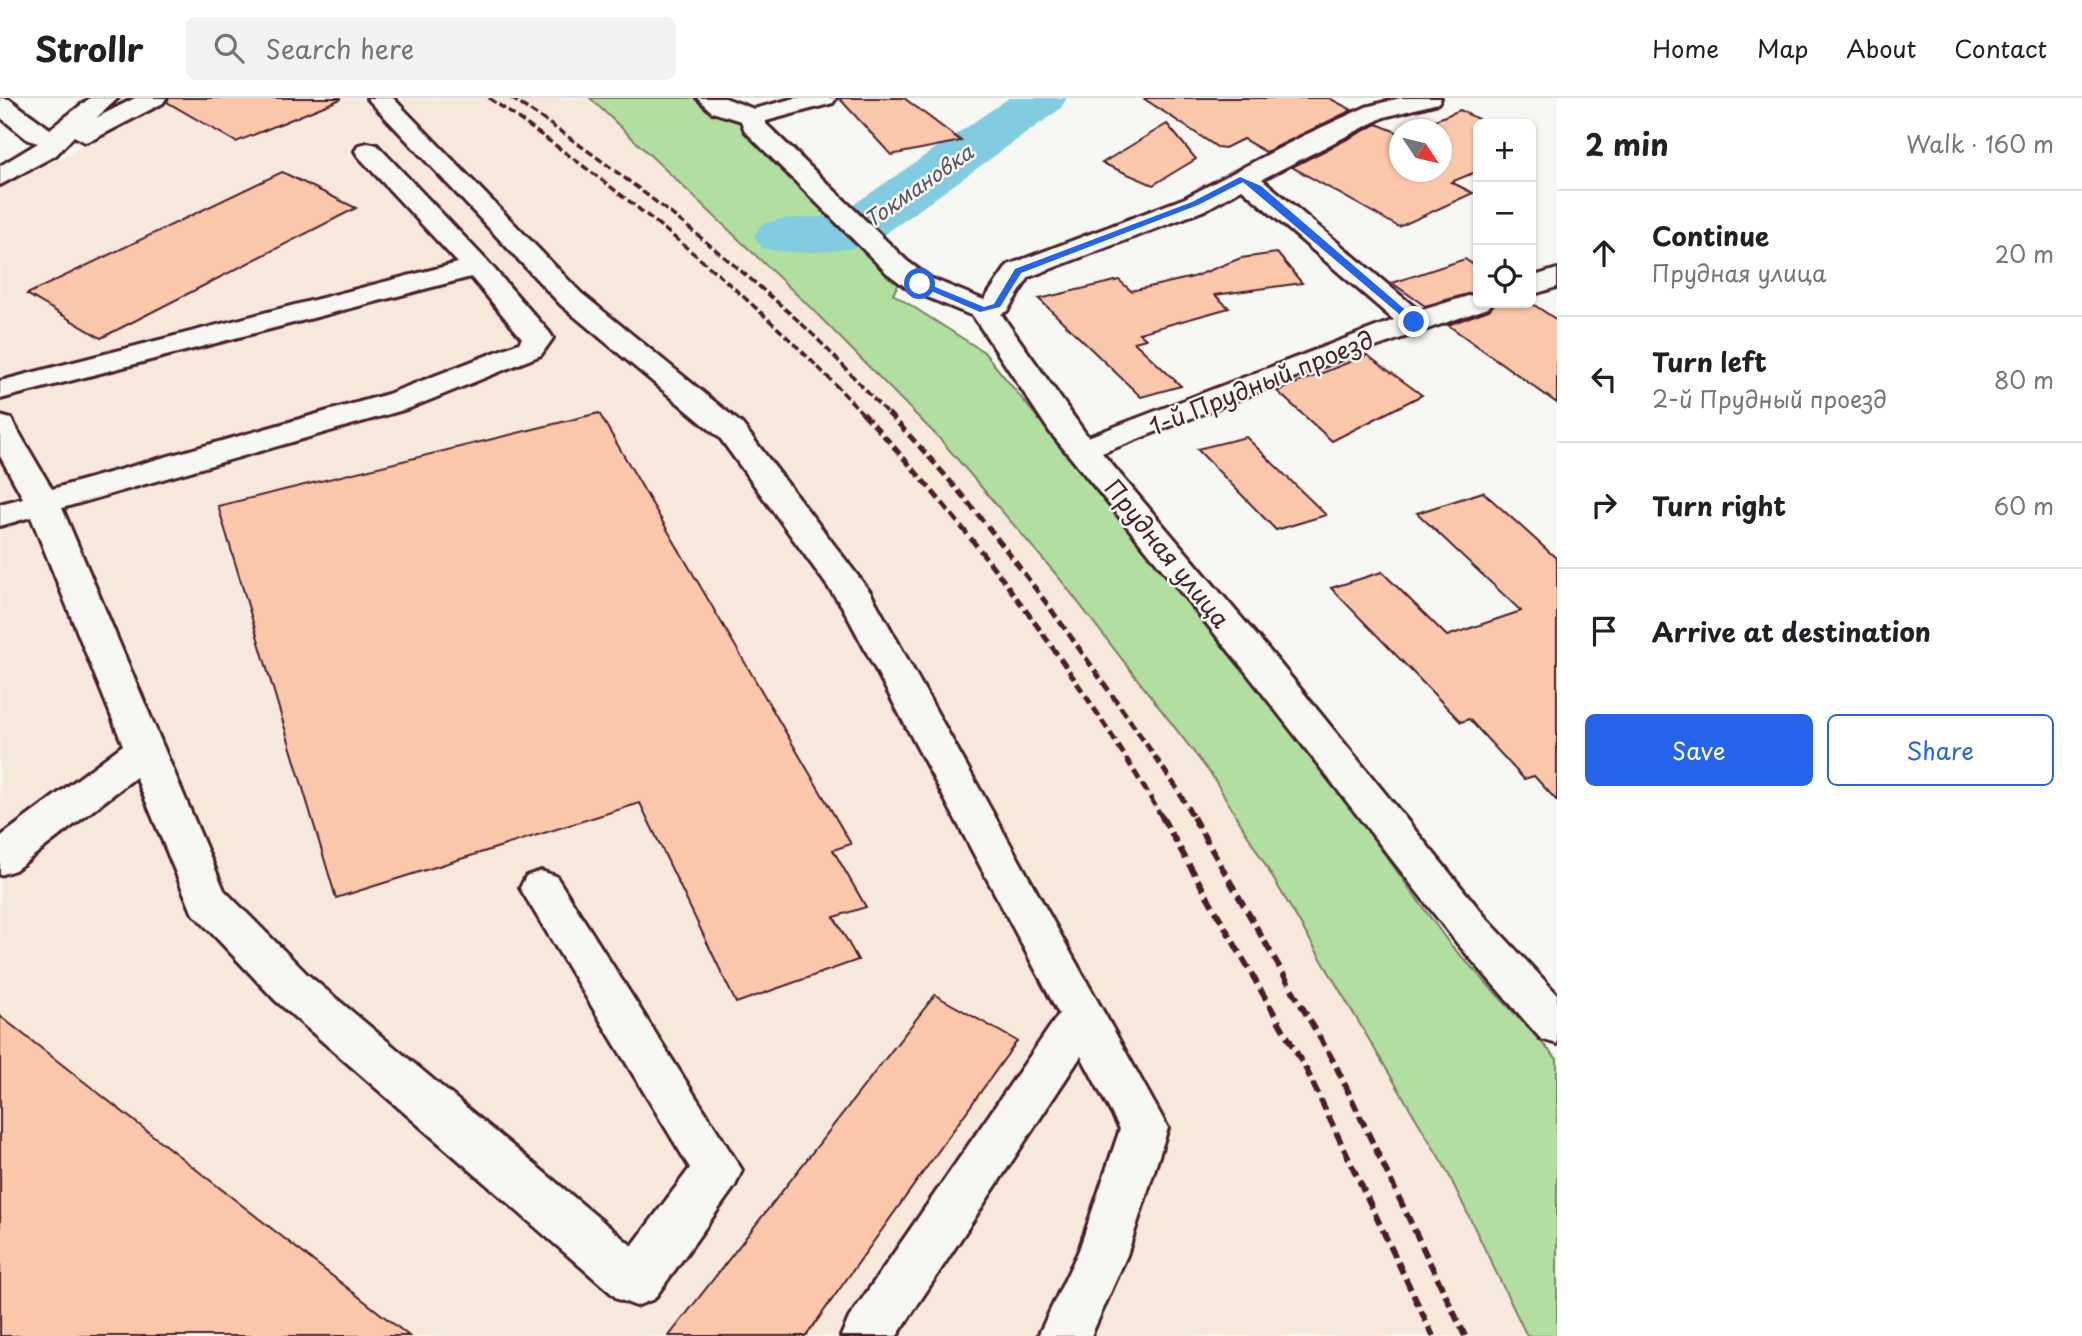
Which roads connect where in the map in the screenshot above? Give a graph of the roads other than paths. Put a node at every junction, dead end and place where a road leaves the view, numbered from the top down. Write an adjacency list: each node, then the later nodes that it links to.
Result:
1 (106, 98): 9 (street)
2 (153, 98): 9 (street)
3 (379, 98): 27 (street)
4 (709, 98): 8 (street)
5 (824, 98): 8 (street)
6 (1429, 98): 12 (street)
7 (0, 104): 9 (street)
8 (754, 117): 17 (street)
9 (51, 144): 11 (street)
10 (368, 151): 13 (street)
11 (0, 177)
12 (1243, 179): 17 (street); 18 (street)
13 (478, 267): 19 (street); 22 (street)
14 (1557, 278): 15 (street)
15 (1536, 284)
16 (1473, 304): 18 (street, 1-й Прудный проезд)
17 (984, 310): 21 (street, Прудная улица)
18 (1414, 322): 21 (street, 1-й Прудный проезд)
19 (0, 390)
20 (0, 426): 22 (street)
21 (1083, 449): 28 (street, Прудная улица)
22 (42, 502): 23 (street); 24 (street)
23 (0, 515)
24 (145, 749): 25 (street); 26 (street)
25 (0, 859)
26 (541, 888)
27 (1083, 1016): 29 (street); 30 (street)
28 (1557, 1026)
29 (867, 1336)
30 (1064, 1336)

